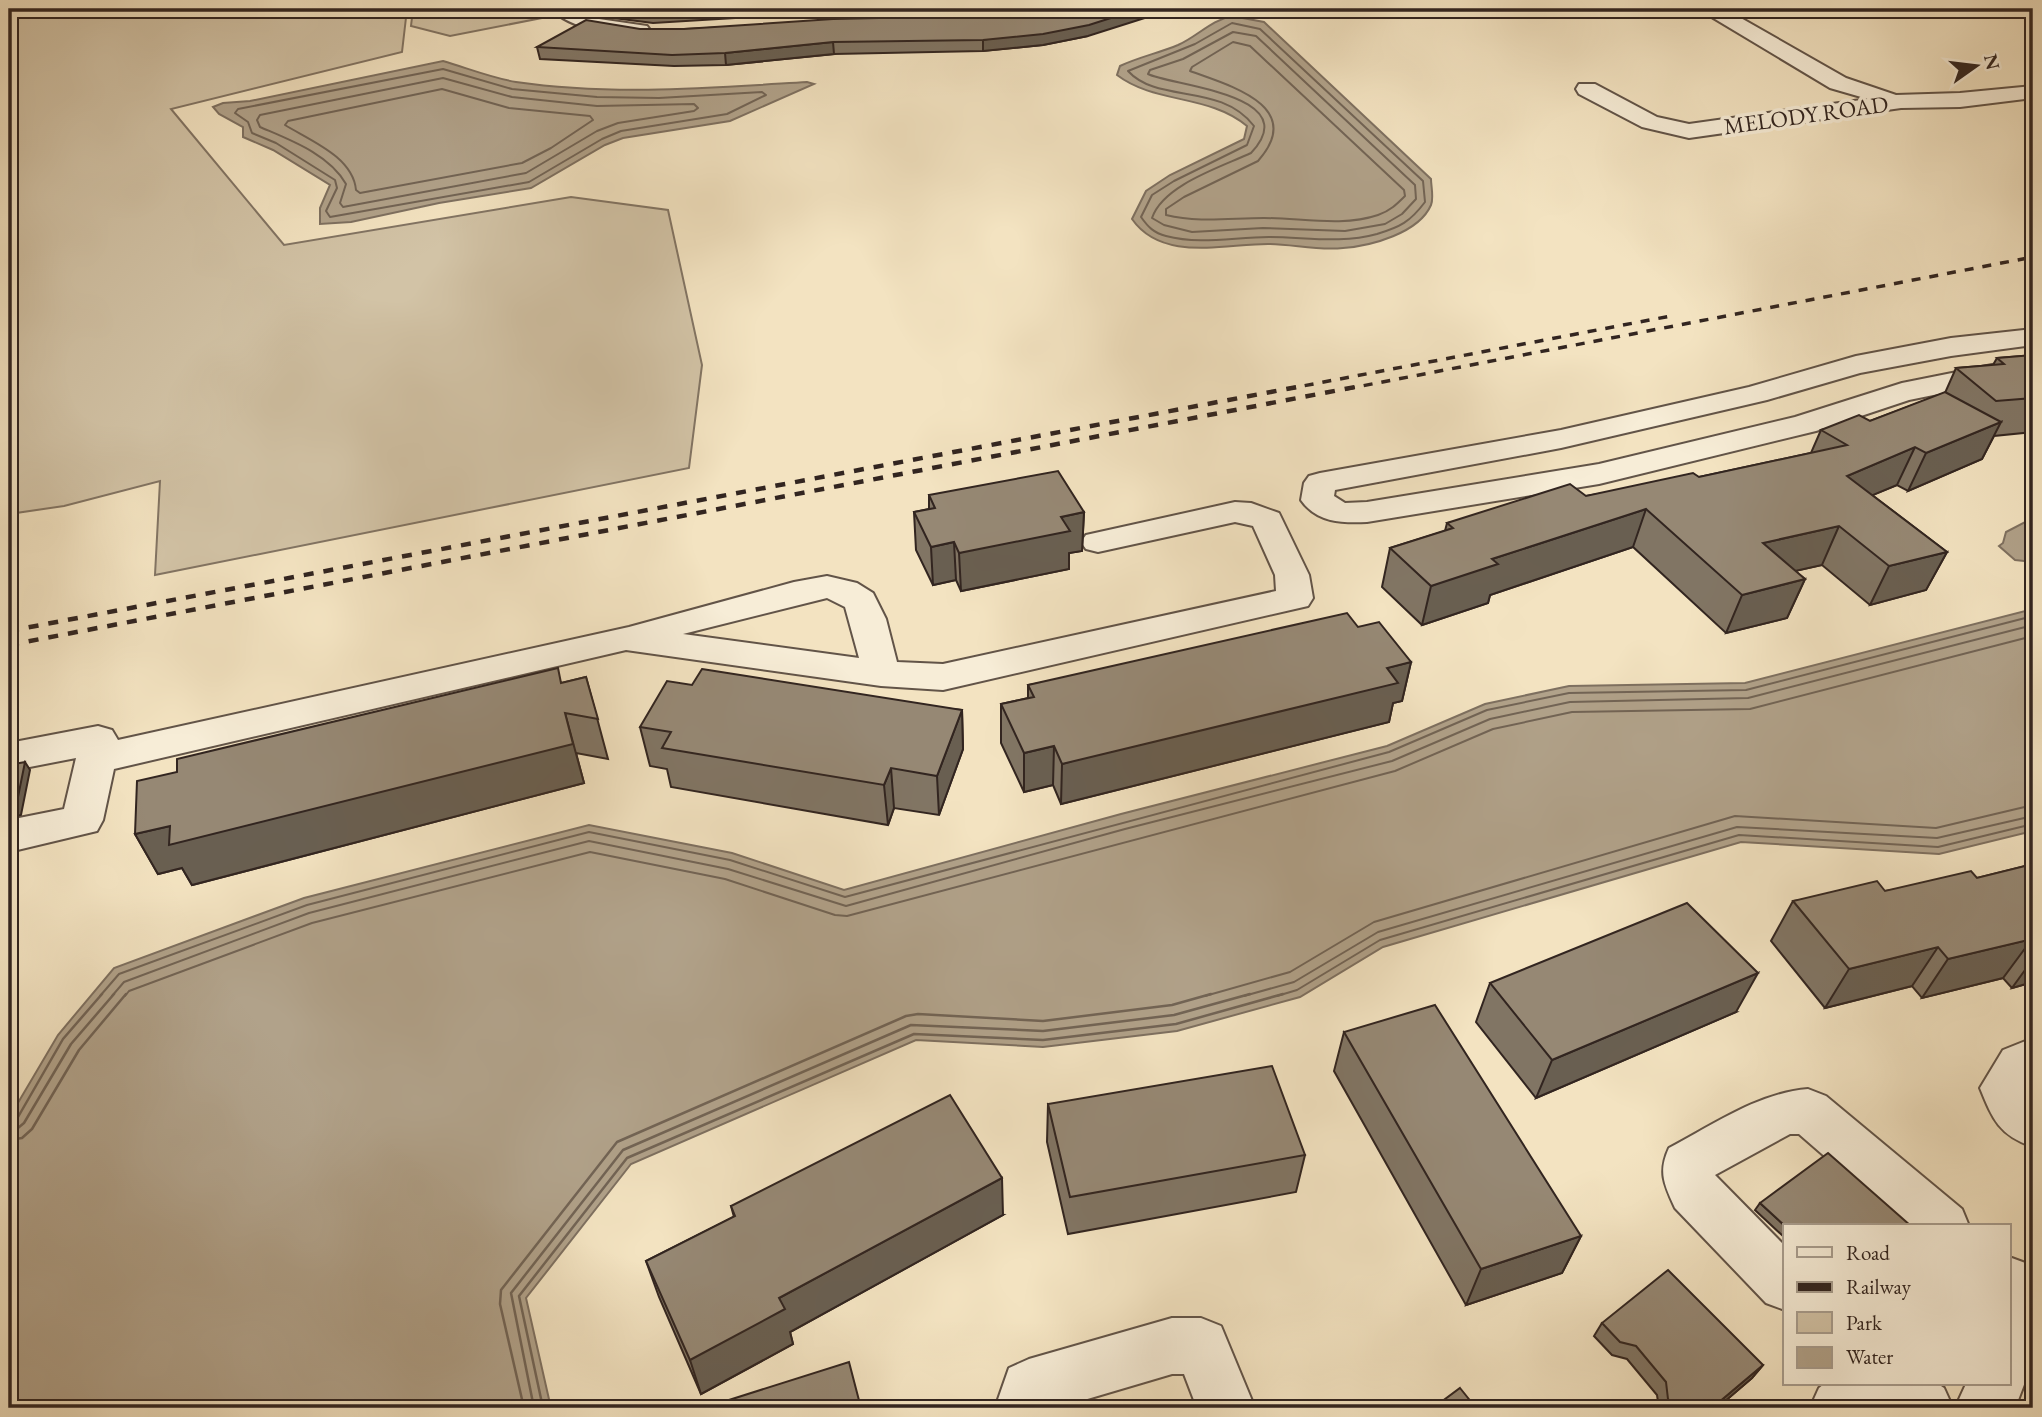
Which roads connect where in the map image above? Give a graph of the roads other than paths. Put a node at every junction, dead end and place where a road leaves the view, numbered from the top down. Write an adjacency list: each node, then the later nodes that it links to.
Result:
1 (562, 9): 3 (street)
2 (1712, 9): 6 (street)
3 (664, 32)
4 (1587, 89): 6 (street, MELODY ROAD)
5 (2033, 92): 6 (street, MELODY ROAD)
6 (1901, 101)
7 (2033, 337): 8 (street)
8 (2033, 371)
9 (1098, 542): 11 (street)
10 (626, 638): 11 (street); 11 (street); 13 (street)
11 (881, 674)
12 (9, 757): 13 (street)
13 (96, 759): 14 (street)
14 (9, 836)
15 (2033, 1059): 16 (street)
16 (2033, 1125)
17 (1941, 1224): 18 (street)
18 (1783, 1282)
19 (2010, 1284): 20 (street)
20 (2010, 1358)
21 (1867, 1386): 26 (street)
22 (1889, 1386): 27 (street)
23 (1996, 1386): 28 (street)
24 (1024, 1408): 25 (street)
25 (1226, 1408)
26 (1839, 1408)
27 (1924, 1408)
28 (1984, 1408)

